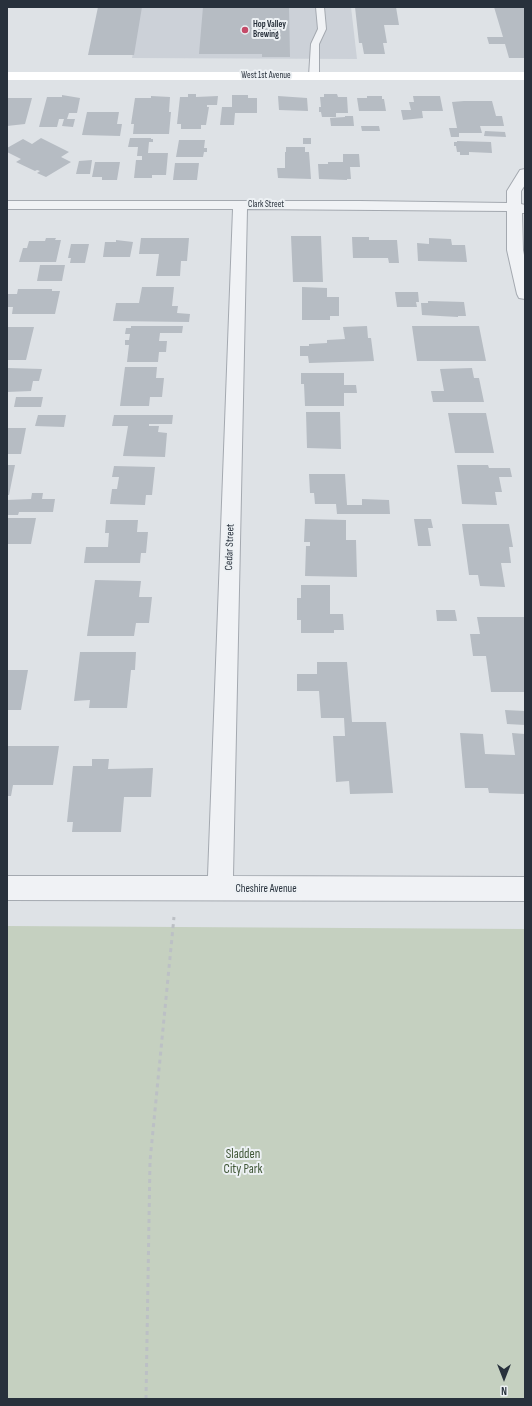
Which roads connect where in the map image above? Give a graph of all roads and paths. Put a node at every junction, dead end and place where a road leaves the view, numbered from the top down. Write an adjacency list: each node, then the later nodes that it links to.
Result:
1 (320, 7): 3 (lane)
2 (7, 76): 3 (street, West 1st Avenue)
3 (314, 76): 4 (street, West 1st Avenue)
4 (525, 76)
5 (525, 173): 8 (street)
6 (7, 205): 7 (street, Clark Street)
7 (240, 205): 8 (street, Clark Street); 12 (street, Cedar Street)
8 (520, 208): 9 (street)
9 (525, 294)
10 (7, 888): 11 (street, Cheshire Avenue)
11 (176, 889): 12 (street, Cheshire Avenue); 14 (path)
12 (220, 889): 13 (street, Cheshire Avenue)
13 (525, 889)
14 (146, 1399)

